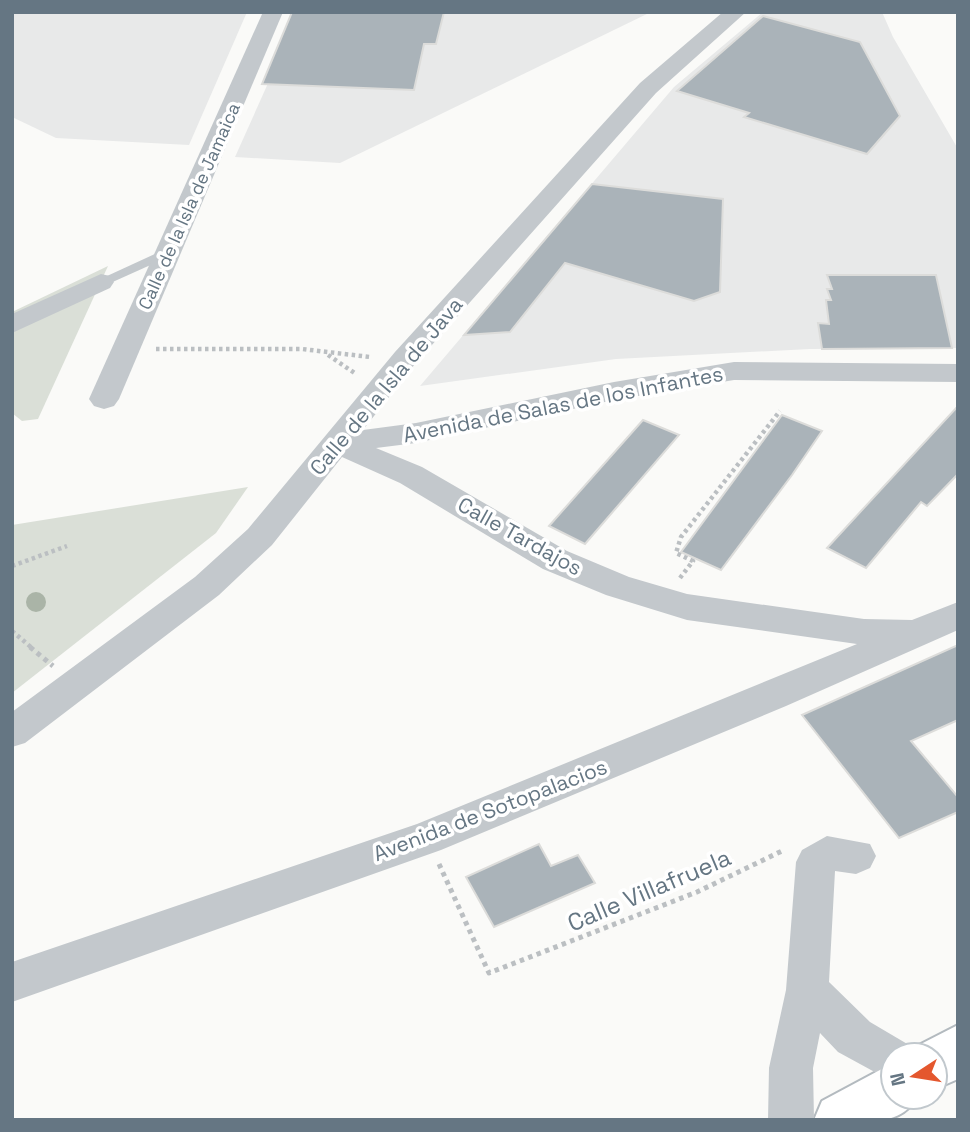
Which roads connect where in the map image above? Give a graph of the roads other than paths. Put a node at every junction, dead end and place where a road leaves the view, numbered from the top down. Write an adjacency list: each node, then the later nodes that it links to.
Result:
1 (273, 12): 3 (street, Calle de la Isla de Jamaica)
2 (736, 12): 8 (street, Calle de la Isla de Java)
3 (170, 251): 4 (lane); 7 (street, Calle de la Isla de Jamaica)
4 (102, 282): 5 (street)
5 (12, 325)
6 (958, 373): 8 (street, Avenida de Salas de los Infantes)
7 (104, 400)
8 (337, 443): 10 (street, Calle Tardajos); 11 (street, Calle de la Isla de Java)
9 (958, 615): 10 (street, Avenida de Sotopalacios)
10 (919, 631): 13 (street, Avenida de Sotopalacios)
11 (12, 732)
12 (856, 856): 14 (street)
13 (12, 982)
14 (807, 990): 15 (street); 17 (street)
15 (879, 1052)
16 (879, 1097): 18 (main road)
17 (791, 1120)
18 (841, 1120)

